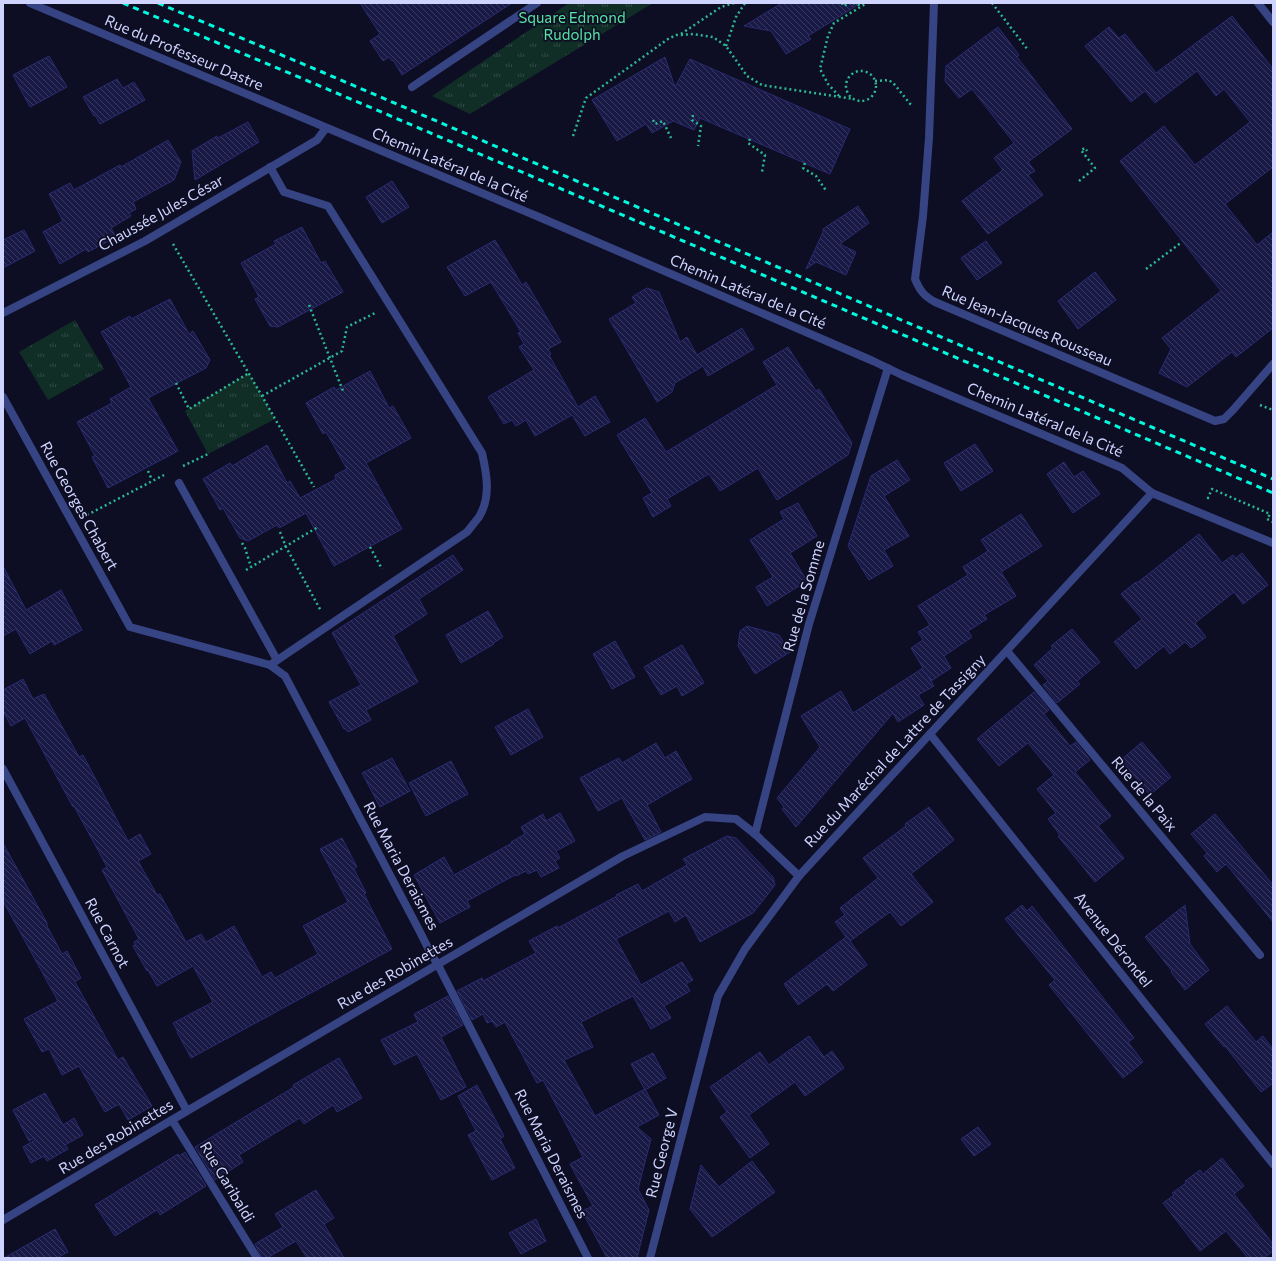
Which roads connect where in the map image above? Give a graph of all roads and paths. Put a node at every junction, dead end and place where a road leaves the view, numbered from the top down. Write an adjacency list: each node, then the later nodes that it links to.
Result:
1 (30, 3): 24 (street, Rue du Professeur Dastre)
2 (537, 3): 18 (street)
3 (734, 3): 14 (path)
4 (746, 3): 15 (path)
5 (842, 3): 6 (path)
6 (850, 3)
7 (853, 3): 12 (path)
8 (867, 3): 12 (path)
9 (934, 3): 42 (street, Rue Jean-Jacques Rousseau)
10 (992, 3): 16 (path)
11 (1258, 3): 13 (street)
12 (862, 6): 19 (path)
13 (1273, 22)
14 (681, 35): 15 (path); 25 (path)
15 (726, 46): 19 (path)
16 (1028, 50)
17 (875, 81): 20 (path); 20 (path); 21 (path)
18 (412, 87)
19 (840, 97): 20 (path)
20 (854, 99)
21 (911, 105)
22 (693, 115): 28 (path)
23 (652, 120): 26 (path)
24 (326, 128): 31 (street, Chaussée Jules César); 43 (street, Chemin Latéral de la Cité)
25 (573, 136)
26 (671, 138)
27 (750, 139): 32 (path)
28 (698, 146)
29 (1087, 150): 33 (path)
30 (805, 163): 34 (path)
31 (270, 168): 35 (street, Chaussée Jules César); 39 (street)
32 (762, 172)
33 (1079, 181)
34 (827, 192)
35 (164, 230): 40 (street, Chaussée Jules César); 44 (path)
36 (1182, 242): 37 (path)
37 (1146, 270)
38 (309, 305): 41 (path)
39 (390, 306): 41 (path); 70 (street)
40 (3, 313)
41 (330, 358): 46 (path); 47 (path)
42 (1273, 364)
43 (888, 368): 58 (street, Chemin Latéral de la Cité); 77 (street, Rue de la Somme)
44 (248, 373): 45 (path); 47 (path)
45 (176, 383)
46 (343, 392)
47 (262, 396): 57 (path)
48 (3, 398): 61 (street, Rue Georges Chabert)
49 (1256, 402): 50 (path)
50 (1273, 410)
51 (208, 454): 52 (path)
52 (180, 467)
53 (148, 471): 55 (path)
54 (166, 474): 55 (path)
55 (152, 480): 61 (path)
56 (180, 483): 69 (street)
57 (314, 487)
58 (1152, 493): 65 (street, Chemin Latéral de la Cité); 73 (street, Rue du Maréchal de Lattre de Tassigny)
59 (1215, 500): 60 (path)
60 (1273, 522)
61 (72, 523): 72 (street, Rue Georges Chabert)
62 (318, 527): 66 (path)
63 (280, 532): 66 (path)
64 (242, 543): 68 (path)
65 (1273, 544)
66 (286, 547): 68 (path); 71 (path)
67 (370, 547): 70 (path)
68 (251, 567): 69 (path)
69 (232, 579): 74 (street)
70 (390, 584): 71 (street)
71 (328, 625): 74 (street)
72 (130, 628): 74 (street, Rue Maria Deraismes)
73 (1007, 651): 75 (street, Rue du Maréchal de Lattre de Tassigny); 79 (street, Rue de la Paix)
74 (273, 662): 80 (street, Rue Maria Deraismes)
75 (930, 734): 78 (street, Rue du Maréchal de Lattre de Tassigny); 84 (street, Avenue Dérondel)
76 (3, 769): 82 (street, Rue Carnot)
77 (755, 834): 78 (street, Rue des Robinettes); 80 (street, Rue des Robinettes)
78 (799, 876): 81 (street, Rue du Maréchal de Lattre de Tassigny)
79 (1260, 955)
80 (438, 965): 82 (street, Rue des Robinettes); 87 (street, Rue Maria Deraismes)
81 (702, 1055): 88 (street, Rue George V)
82 (187, 1111): 83 (street, Rue des Robinettes)
83 (172, 1120): 85 (street, Rue des Robinettes); 86 (street, Rue Garibaldi)
84 (1273, 1164)
85 (3, 1220)
86 (257, 1258)
87 (588, 1258)
88 (650, 1258)

